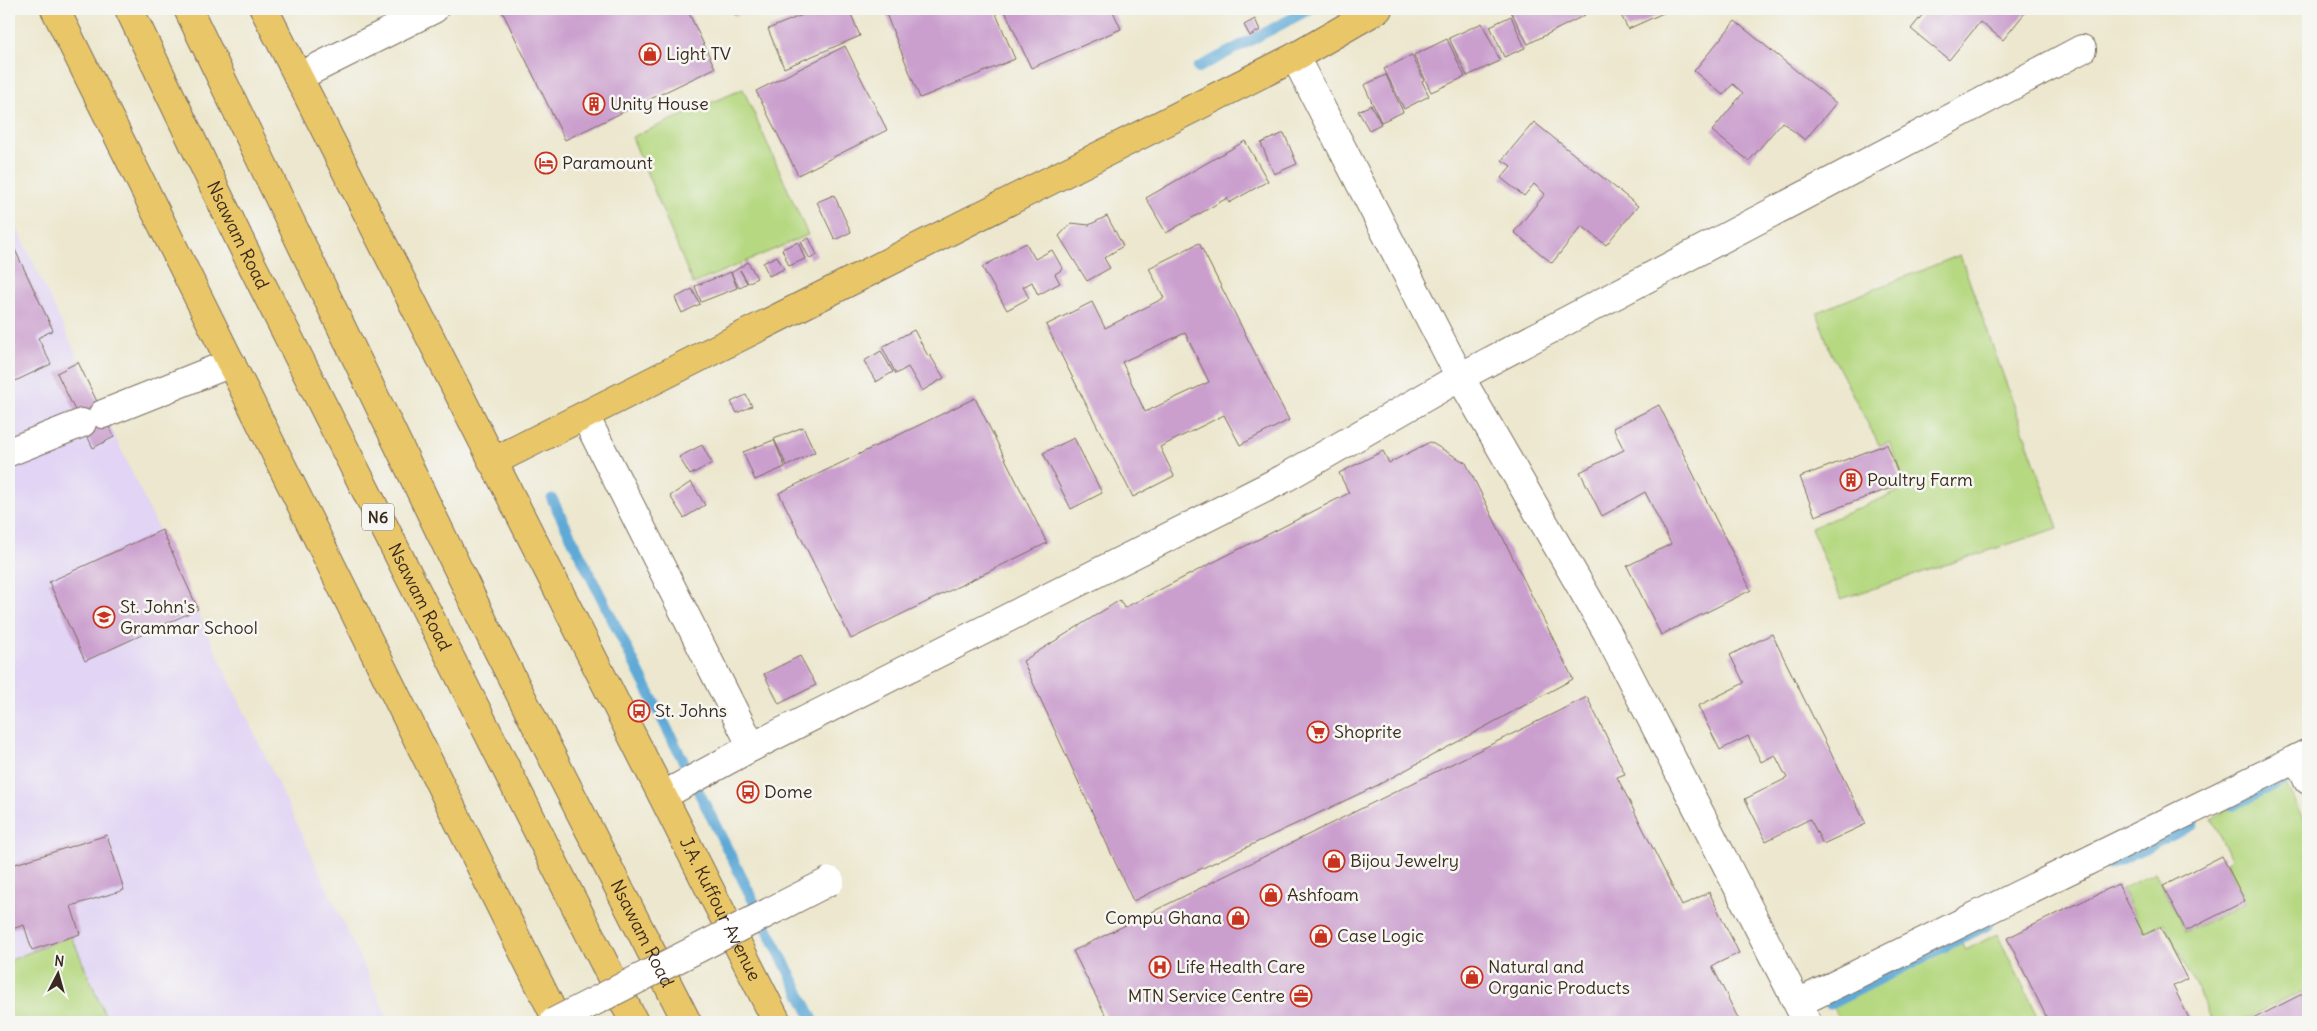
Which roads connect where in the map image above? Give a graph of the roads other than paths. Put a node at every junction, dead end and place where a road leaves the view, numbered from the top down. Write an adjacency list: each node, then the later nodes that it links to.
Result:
1 (55, 9): 10 (main road)
2 (129, 9): 22 (main road, Nsawam Road / N6)
3 (188, 9): 23 (main road, Nsawam Road)
4 (264, 9): 9 (main road, J.A. Kuffour Avenue)
5 (434, 9): 9 (street)
6 (1378, 9): 8 (main road)
7 (2082, 49): 11 (street)
8 (1295, 57): 11 (street); 12 (main road)
9 (298, 77): 14 (main road, J.A. Kuffour Avenue)
10 (230, 363): 13 (street); 21 (main road)
11 (1460, 377): 15 (street); 19 (street)
12 (585, 416): 14 (main road); 15 (street)
13 (9, 452)
14 (492, 462): 17 (main road, J.A. Kuffour Avenue)
15 (752, 747): 17 (street)
16 (2305, 764): 19 (street)
17 (664, 795): 24 (main road, J.A. Kuffour Avenue)
18 (830, 881): 20 (street, bridge)
19 (1802, 1013)
20 (554, 1022)
21 (558, 1022)
22 (634, 1022)
23 (687, 1022)
24 (777, 1022)

